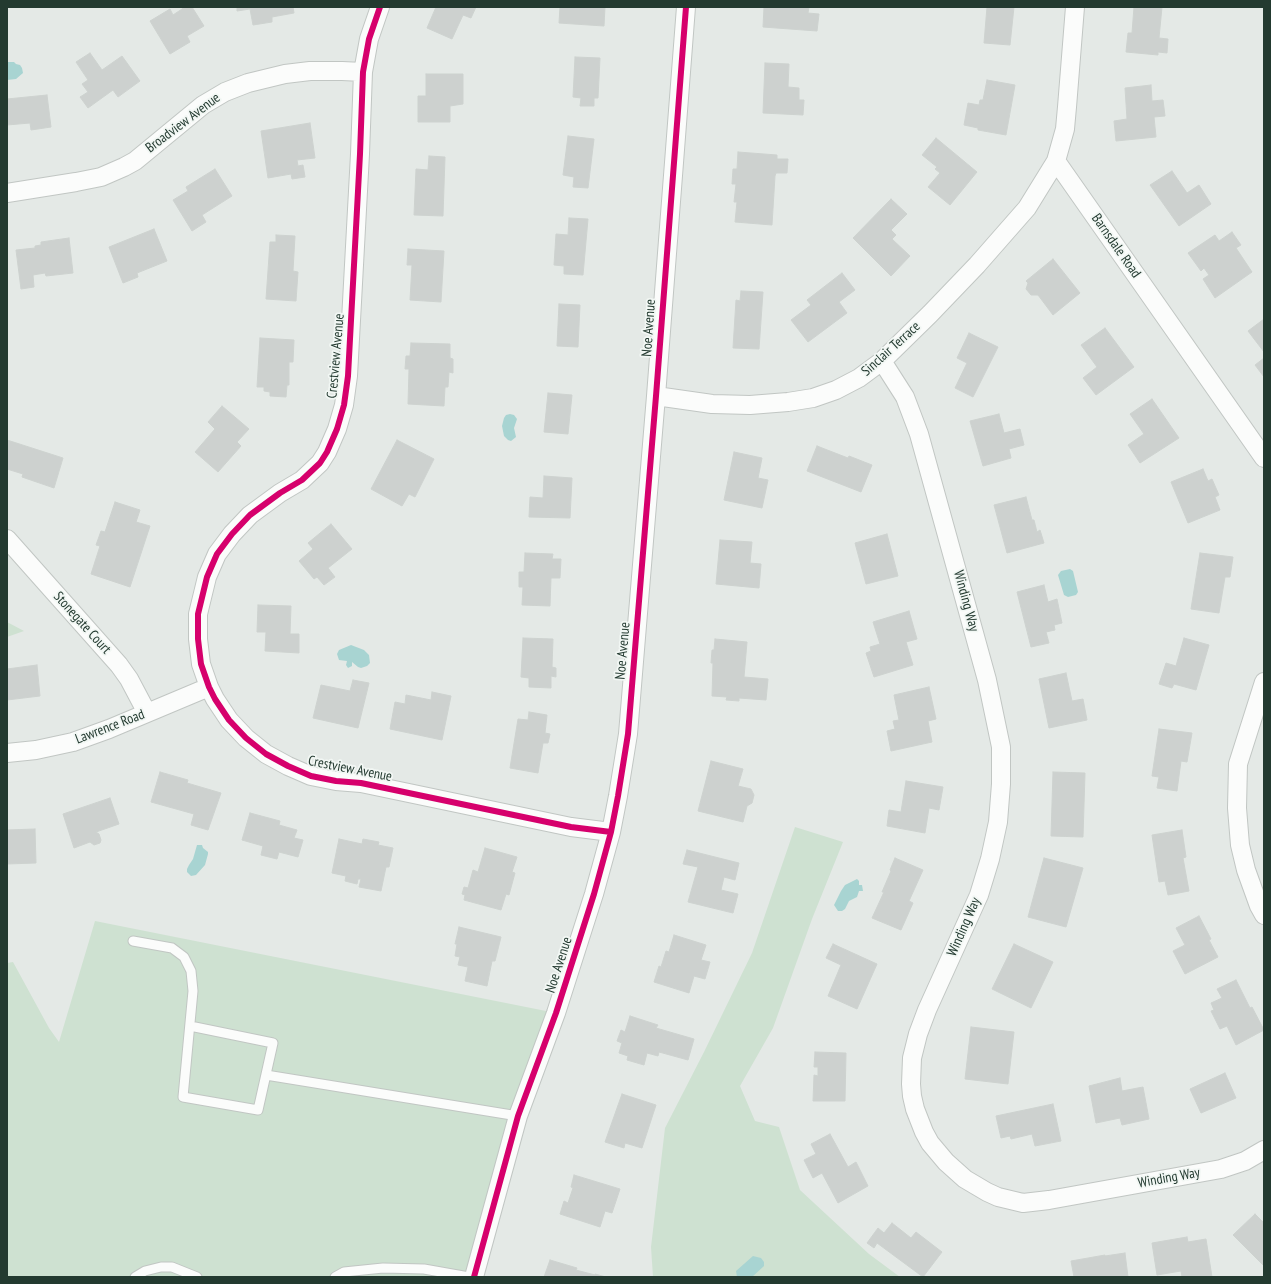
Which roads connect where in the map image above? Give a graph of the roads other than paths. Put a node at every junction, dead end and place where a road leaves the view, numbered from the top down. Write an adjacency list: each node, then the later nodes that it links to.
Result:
1 (380, 7): 4 (street, Crestview Avenue)
2 (686, 7): 8 (street, Noe Avenue)
3 (1075, 7): 5 (street)
4 (363, 72): 6 (street, Broadview Avenue); 12 (street, Crestview Avenue)
5 (1056, 161): 7 (street, Sinclair Terrace); 9 (street, Barnsdale Road)
6 (7, 193)
7 (882, 361): 8 (street, Sinclair Terrace); 21 (street, Winding Way)
8 (656, 396): 15 (street, Noe Avenue)
9 (1264, 458)
10 (7, 539): 13 (street, Stonegate Court)
11 (1264, 682): 16 (street)
12 (209, 687): 13 (street, Lawrence Road); 15 (street, Crestview Avenue)
13 (147, 713): 14 (street, Lawrence Road)
14 (7, 753)
15 (610, 832): 20 (street, Noe Avenue)
16 (1264, 915)
17 (133, 941): 18 (lane)
18 (190, 1026): 19 (lane); 19 (lane)
19 (266, 1075): 20 (lane)
20 (518, 1116): 26 (street, Noe Avenue)
21 (1264, 1150)
22 (135, 1277): 23 (lane)
23 (197, 1277)
24 (335, 1277): 25 (lane)
25 (469, 1277)
26 (474, 1277)

